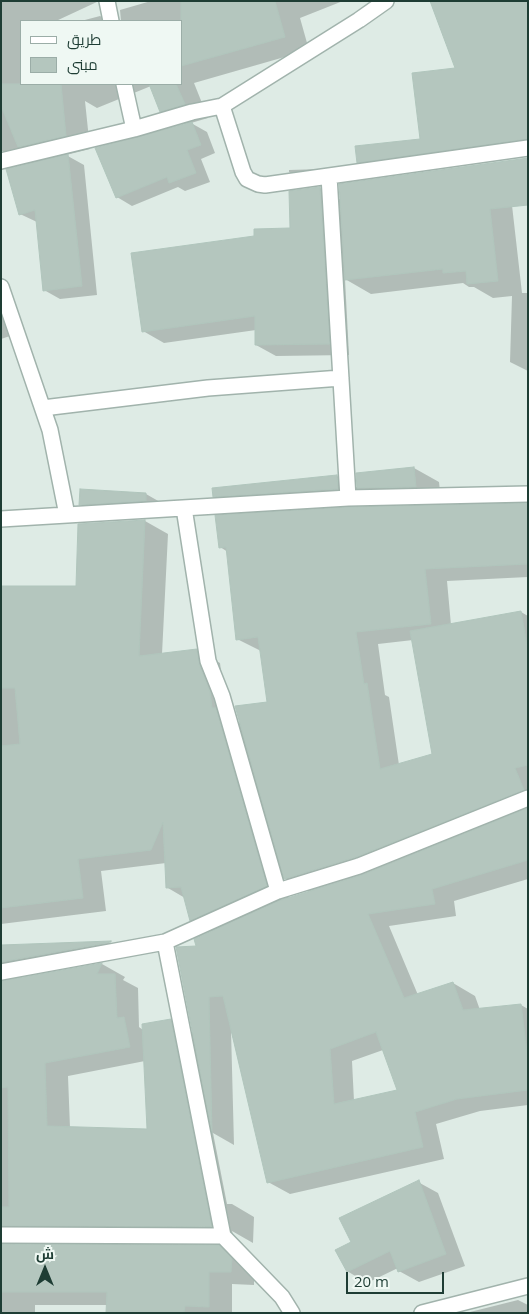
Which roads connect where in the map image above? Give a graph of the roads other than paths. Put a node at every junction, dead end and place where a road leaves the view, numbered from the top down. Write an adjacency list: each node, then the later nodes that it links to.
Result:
1 (108, 1): 3 (street)
2 (386, 1): 5 (street)
3 (111, 20)
4 (124, 85): 6 (street)
5 (222, 106): 6 (street); 9 (street)
6 (134, 128): 8 (street)
7 (528, 148): 9 (street)
8 (1, 161)
9 (329, 176): 11 (street)
10 (1, 287): 12 (street)
11 (341, 378): 12 (street); 14 (street)
12 (42, 408): 16 (street)
13 (528, 494): 14 (street)
14 (348, 498): 15 (street)
15 (184, 508): 16 (street); 19 (street)
16 (67, 515): 17 (street)
17 (1, 519)
18 (528, 798): 19 (street)
19 (278, 891): 20 (street)
20 (165, 942): 21 (street); 23 (street)
21 (1, 972)
22 (1, 1235): 23 (street)
23 (223, 1236): 25 (street)
24 (527, 1287): 26 (street)
25 (292, 1313)
26 (422, 1313)

